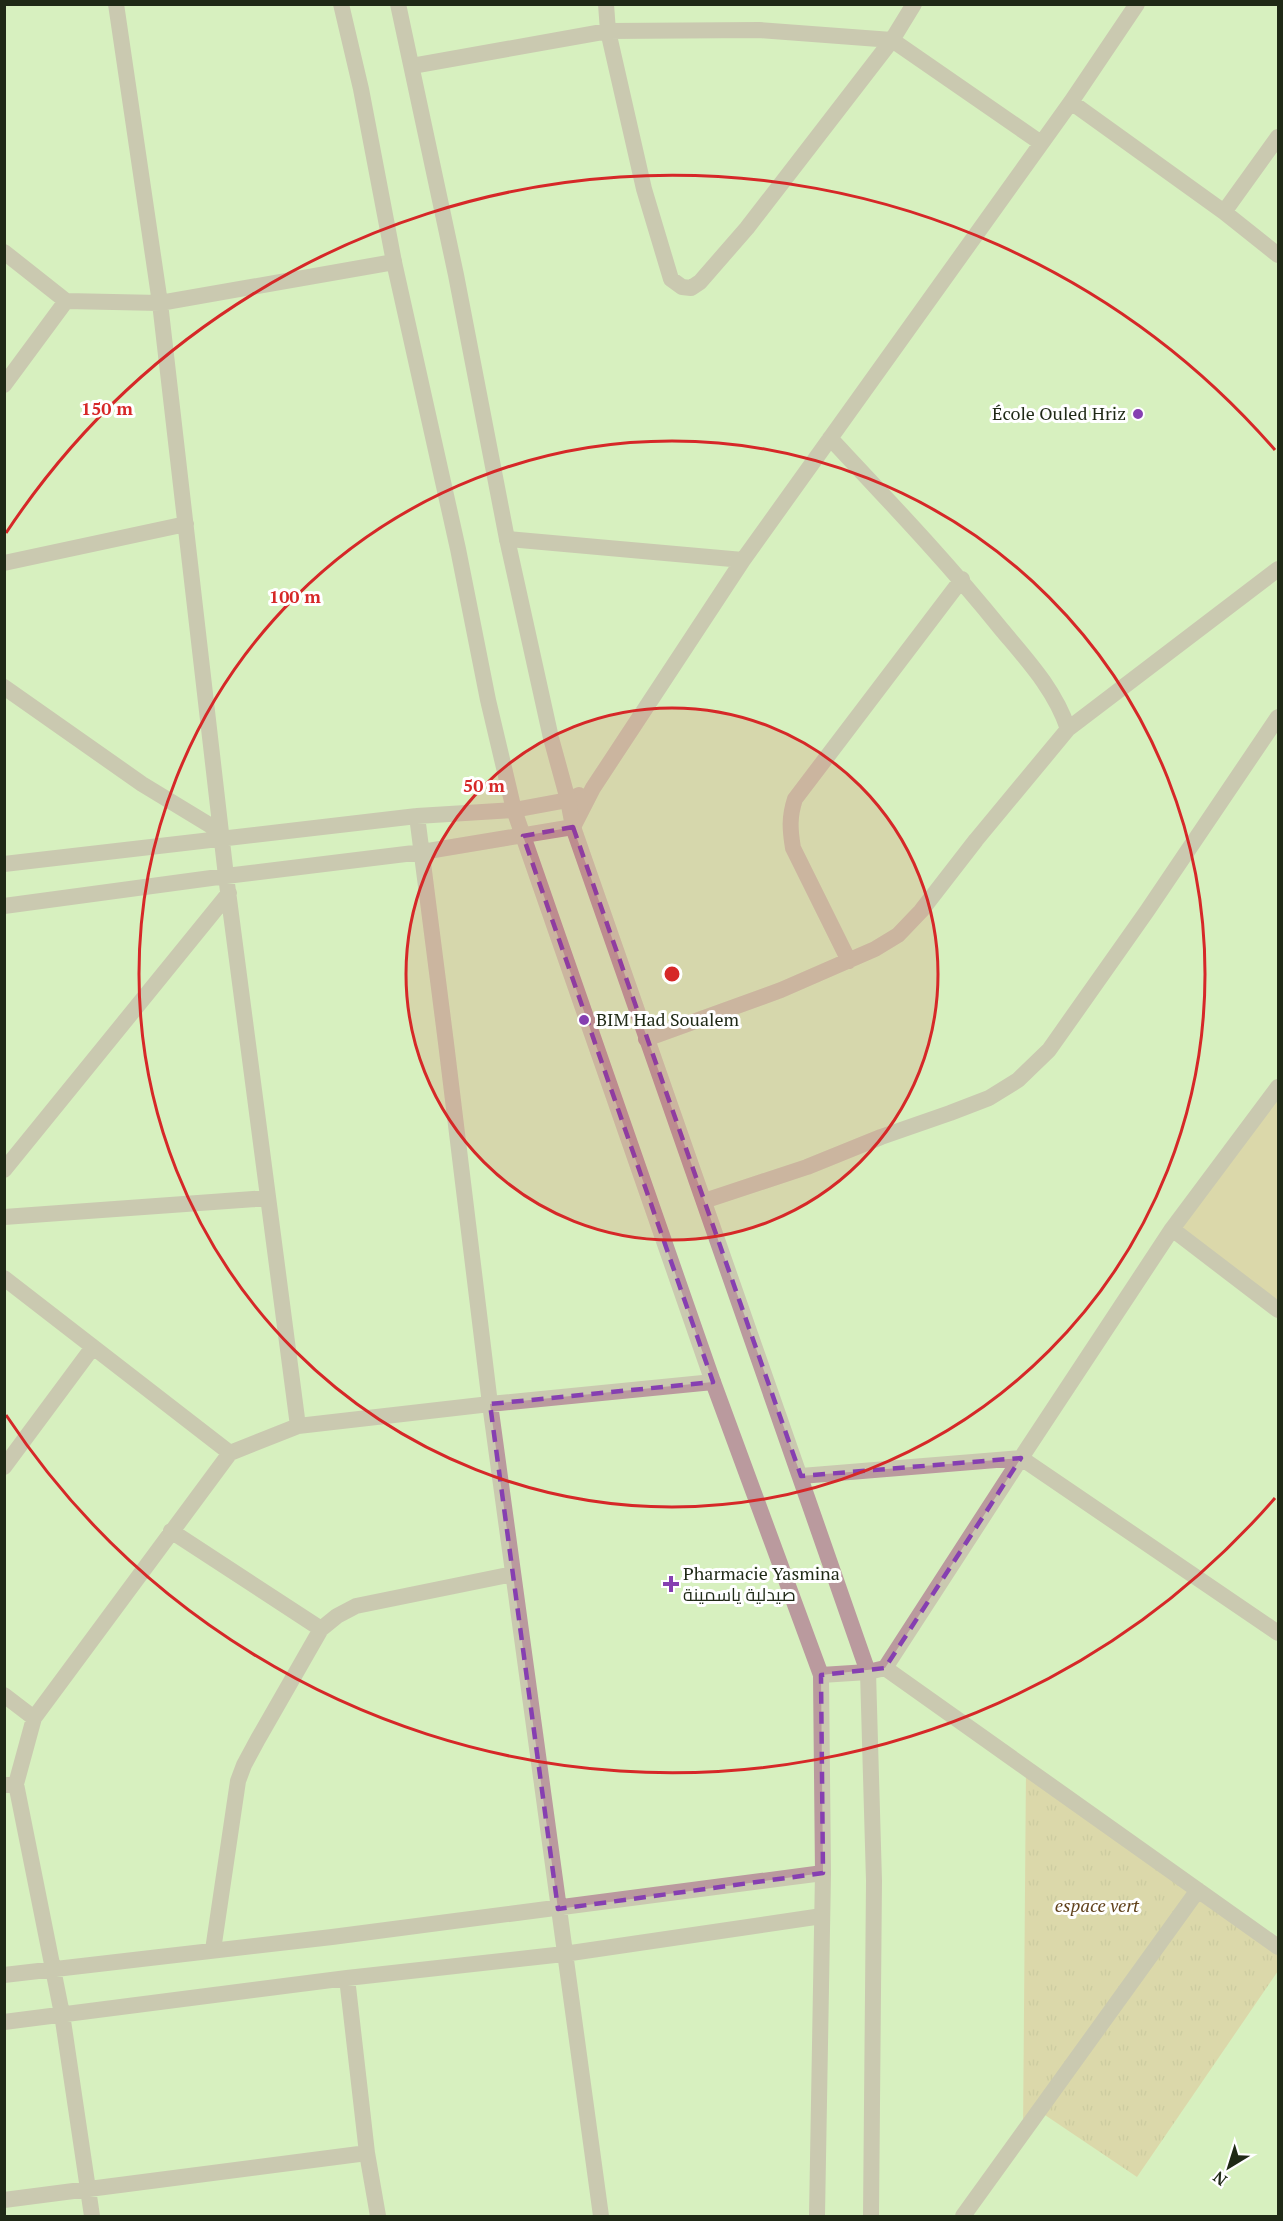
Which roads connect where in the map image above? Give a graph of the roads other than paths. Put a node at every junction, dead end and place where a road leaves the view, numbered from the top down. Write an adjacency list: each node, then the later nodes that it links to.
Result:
1 (116, 4): 18 (street)
2 (341, 4): 16 (street)
3 (398, 4): 9 (street)
4 (606, 4): 7 (street)
5 (914, 4): 8 (street)
6 (1137, 4): 10 (street)
7 (608, 31): 8 (street); 8 (street); 9 (street)
8 (892, 40): 12 (street)
9 (412, 66): 22 (street)
10 (1071, 102): 12 (street); 13 (street)
11 (1278, 137): 13 (street)
12 (1041, 143): 20 (street)
13 (1224, 212): 15 (street)
14 (4, 252): 17 (street)
15 (1278, 255)
16 (394, 262): 18 (street); 32 (street)
17 (66, 301): 18 (street); 19 (street)
18 (160, 303): 21 (street)
19 (4, 385)
20 (830, 438): 23 (street); 26 (street)
21 (186, 524): 24 (street); 35 (street)
22 (507, 539): 23 (street); 31 (street)
23 (743, 560): 30 (street)
24 (4, 563)
25 (1278, 569): 29 (street)
26 (962, 579): 29 (street); 41 (street)
27 (4, 687): 35 (street)
28 (1278, 717): 46 (street)
29 (1068, 729): 41 (street)
30 (593, 788): 31 (street); 34 (street)
31 (568, 800): 32 (street); 34 (street)
32 (513, 810): 33 (street); 36 (street)
33 (417, 816): 35 (street); 37 (street)
34 (573, 827): 36 (street); 42 (street)
35 (222, 835): 38 (street); 39 (street)
36 (523, 836): 37 (street); 52 (street)
37 (422, 852): 39 (street); 53 (street)
38 (4, 864)
39 (227, 884): 40 (street); 44 (street); 45 (street)
40 (4, 906)
41 (849, 961): 42 (street)
42 (646, 1039): 46 (street)
43 (1278, 1087): 48 (street)
44 (4, 1170)
45 (268, 1198): 47 (street); 54 (street)
46 (704, 1201): 58 (street)
47 (4, 1217)
48 (1172, 1229): 50 (street); 56 (street)
49 (4, 1278): 51 (street)
50 (1278, 1310)
51 (93, 1347): 55 (street); 57 (street)
52 (713, 1382): 53 (street); 65 (street)
53 (490, 1404): 54 (street); 60 (street)
54 (298, 1426): 55 (street)
55 (230, 1453): 59 (street)
56 (1021, 1458): 58 (street); 62 (street); 63 (street)
57 (4, 1467)
58 (801, 1476): 64 (street)
59 (171, 1531): 61 (street); 67 (street)
60 (513, 1574): 61 (street); 71 (street)
61 (321, 1629): 74 (street)
62 (1278, 1633)
63 (885, 1668): 64 (street); 70 (street)
64 (868, 1672): 65 (street); 88 (street)
65 (821, 1675): 69 (street)
66 (4, 1695): 67 (street)
67 (34, 1718): 68 (street)
68 (10, 1785): 76 (street)
69 (823, 1873): 71 (street); 72 (street)
70 (1198, 1890): 73 (street); 89 (street)
71 (558, 1908): 74 (street); 75 (street)
72 (822, 1916): 75 (street); 87 (street)
73 (1278, 1947)
74 (213, 1950): 76 (street)
75 (564, 1954): 78 (street); 86 (street)
76 (54, 1968): 77 (street); 79 (street)
77 (4, 1975)
78 (347, 1978): 79 (street); 81 (street)
79 (62, 2014): 80 (street); 82 (street)
80 (4, 2022)
81 (368, 2153): 82 (street); 85 (street)
82 (87, 2188): 83 (street); 84 (street)
83 (4, 2200)
84 (92, 2217)
85 (378, 2217)
86 (601, 2217)
87 (817, 2217)
88 (871, 2217)
89 (963, 2217)

